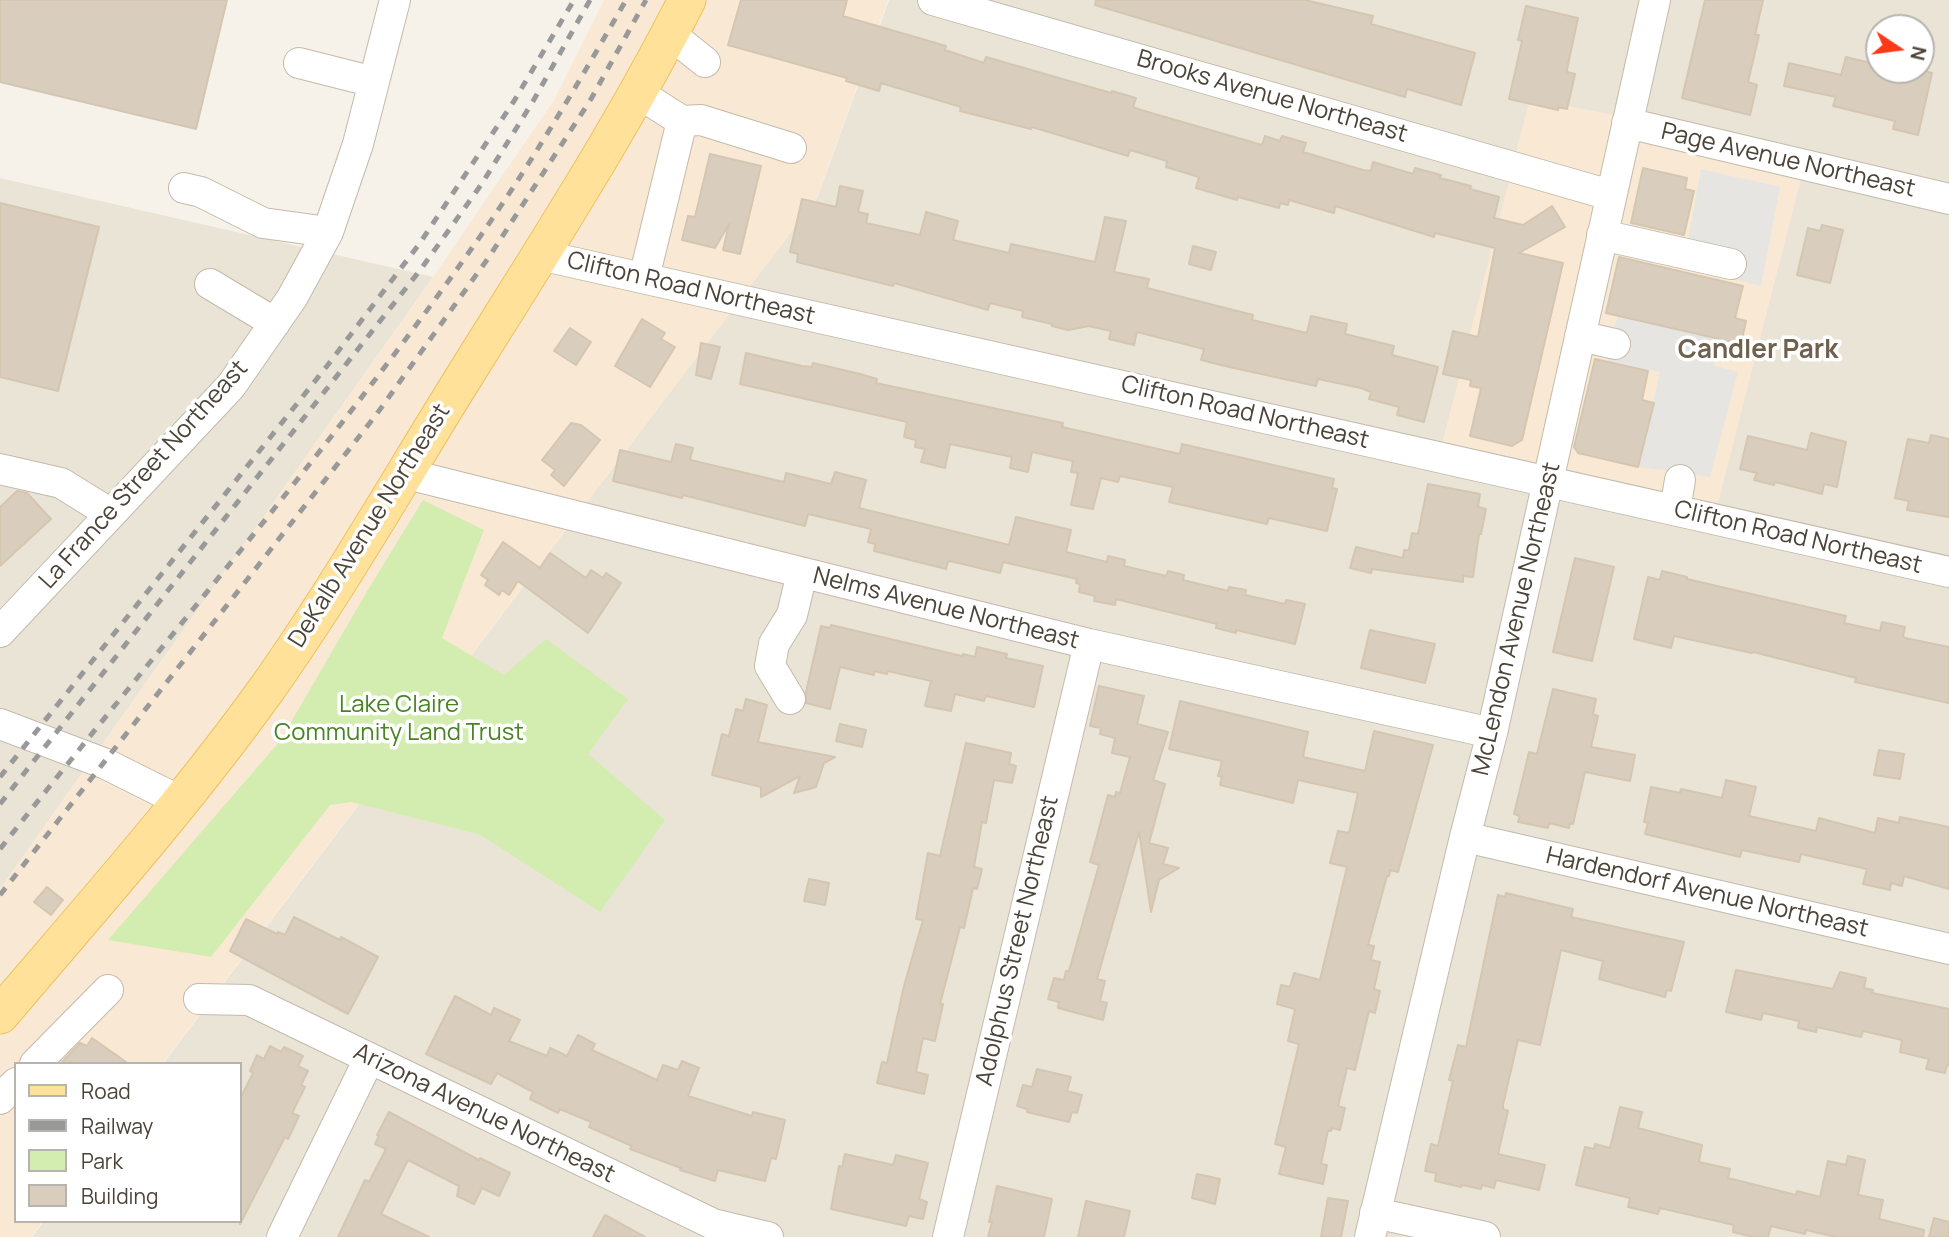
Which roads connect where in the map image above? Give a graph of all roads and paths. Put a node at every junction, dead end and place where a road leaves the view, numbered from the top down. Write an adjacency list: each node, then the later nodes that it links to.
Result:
1 (395, 0): 8 (street, La France Street Northeast)
2 (687, 0): 5 (main road, DeKalb Avenue Northeast)
3 (933, 0): 14 (street, Brooks Avenue Northeast)
4 (1655, 0): 11 (street, McLendon Avenue Northeast)
5 (670, 34): 6 (street); 9 (main road, DeKalb Avenue Northeast)
6 (705, 62)
7 (299, 63): 8 (street)
8 (374, 82): 16 (street, La France Street Northeast)
9 (638, 93): 10 (street); 18 (main road, DeKalb Avenue Northeast)
10 (682, 121): 12 (street); 20 (street)
11 (1627, 123): 14 (street, McLendon Avenue Northeast); 15 (street, Page Avenue Northeast)
12 (791, 148)
13 (184, 188): 16 (street)
14 (1611, 195): 17 (street, McLendon Avenue Northeast)
15 (1949, 199)
16 (328, 232): 22 (street, La France Street Northeast)
17 (1602, 235): 19 (street); 23 (street, McLendon Avenue Northeast)
18 (540, 255): 20 (street, Clifton Road Northeast); 26 (main road, DeKalb Avenue Northeast)
19 (1731, 264)
20 (644, 278): 28 (street, Clifton Road Northeast)
21 (209, 284): 22 (street)
22 (275, 323): 30 (street, La France Street Northeast)
23 (1580, 336): 24 (street); 28 (street, McLendon Avenue Northeast)
24 (1615, 344)
25 (0, 469): 30 (street)
26 (403, 473): 32 (street, Nelms Avenue Northeast); 38 (main road, DeKalb Avenue Northeast)
27 (1680, 480): 29 (street)
28 (1549, 481): 29 (street, Clifton Road Northeast); 37 (street, McLendon Avenue Northeast)
29 (1675, 510): 31 (street, Clifton Road Northeast)
30 (111, 514): 33 (street, La France Street Northeast)
31 (1949, 572)
32 (802, 573): 34 (street, Nelms Avenue Northeast); 35 (street)
33 (0, 632)
34 (1089, 644): 37 (street, Nelms Avenue Northeast); 52 (street, Adolphus Street Northeast)
35 (790, 699)
36 (0, 724): 38 (street)
37 (1492, 733): 39 (street, McLendon Avenue Northeast)
38 (180, 801): 43 (main road, DeKalb Avenue Northeast)
39 (1465, 837): 40 (street, Hardendorf Avenue Northeast); 48 (street, McLendon Avenue Northeast)
40 (1949, 949)
41 (108, 990): 45 (street)
42 (199, 999): 44 (street, Arizona Avenue Northeast)
43 (0, 1015)
44 (369, 1059): 49 (street, Arizona Avenue Northeast); 50 (street)
45 (37, 1062)
46 (14, 1085): 47 (street)
47 (0, 1099)
48 (1372, 1225): 53 (street)
49 (712, 1231): 51 (street, Arizona Avenue Northeast)
50 (282, 1237)
51 (768, 1237)
52 (948, 1237)
53 (1485, 1237)

